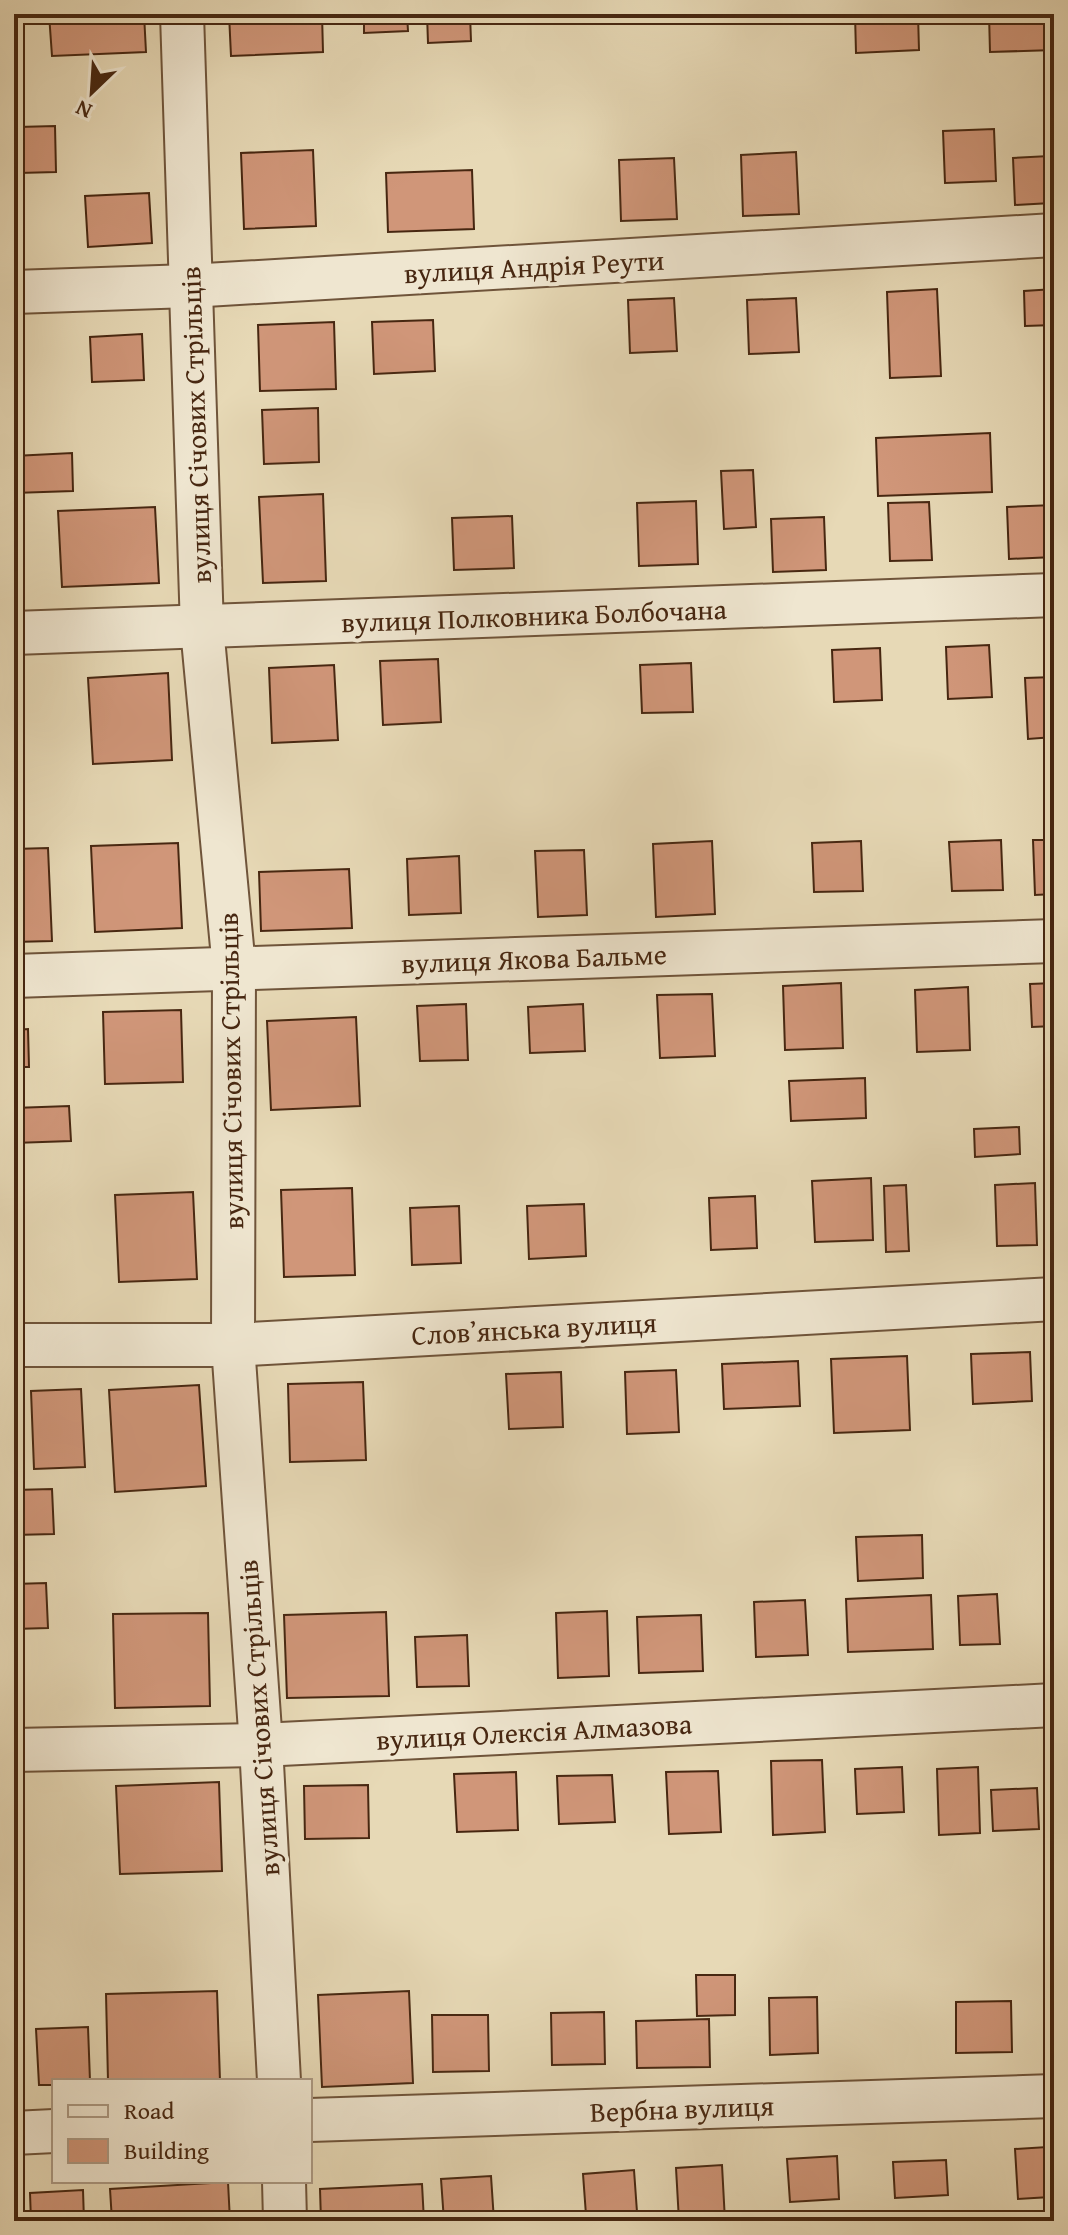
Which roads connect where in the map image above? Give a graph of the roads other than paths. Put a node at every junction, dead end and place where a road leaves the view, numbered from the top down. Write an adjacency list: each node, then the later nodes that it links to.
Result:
1 (182, 14): 3 (street, вулиця Січових Стрільців)
2 (1054, 235): 3 (street, вулиця Андрія Реути)
3 (189, 286): 4 (street, вулиця Андрія Реути); 6 (street, вулиця Січових Стрільців)
4 (14, 292)
5 (1054, 595): 6 (street, вулиця Полковника Болбочана)
6 (202, 628): 7 (street, вулиця Полковника Болбочана); 9 (street, вулиця Січових Стрільців)
7 (14, 633)
8 (1054, 941): 9 (street, вулиця Якова Бальме)
9 (234, 968): 10 (street, вулиця Якова Бальме); 13 (street, вулиця Січових Стрільців)
10 (14, 976)
11 (1054, 1299): 13 (street, Словʼянська вулиця)
12 (14, 1345): 13 (street, Словʼянська вулиця)
13 (233, 1345): 15 (street, вулиця Січових Стрільців)
14 (1054, 1705): 15 (street, вулиця Олексія Алмазова)
15 (261, 1745): 16 (street, вулиця Олексія Алмазова); 17 (street, вулиця Січових Стрільців)
16 (14, 1750)
17 (279, 2079)
18 (1054, 2096): 19 (street, Вербна вулиця)
19 (312, 2120)
20 (52, 2131): 21 (street)
21 (14, 2133)
22 (284, 2183): 23 (street)
23 (285, 2221)

